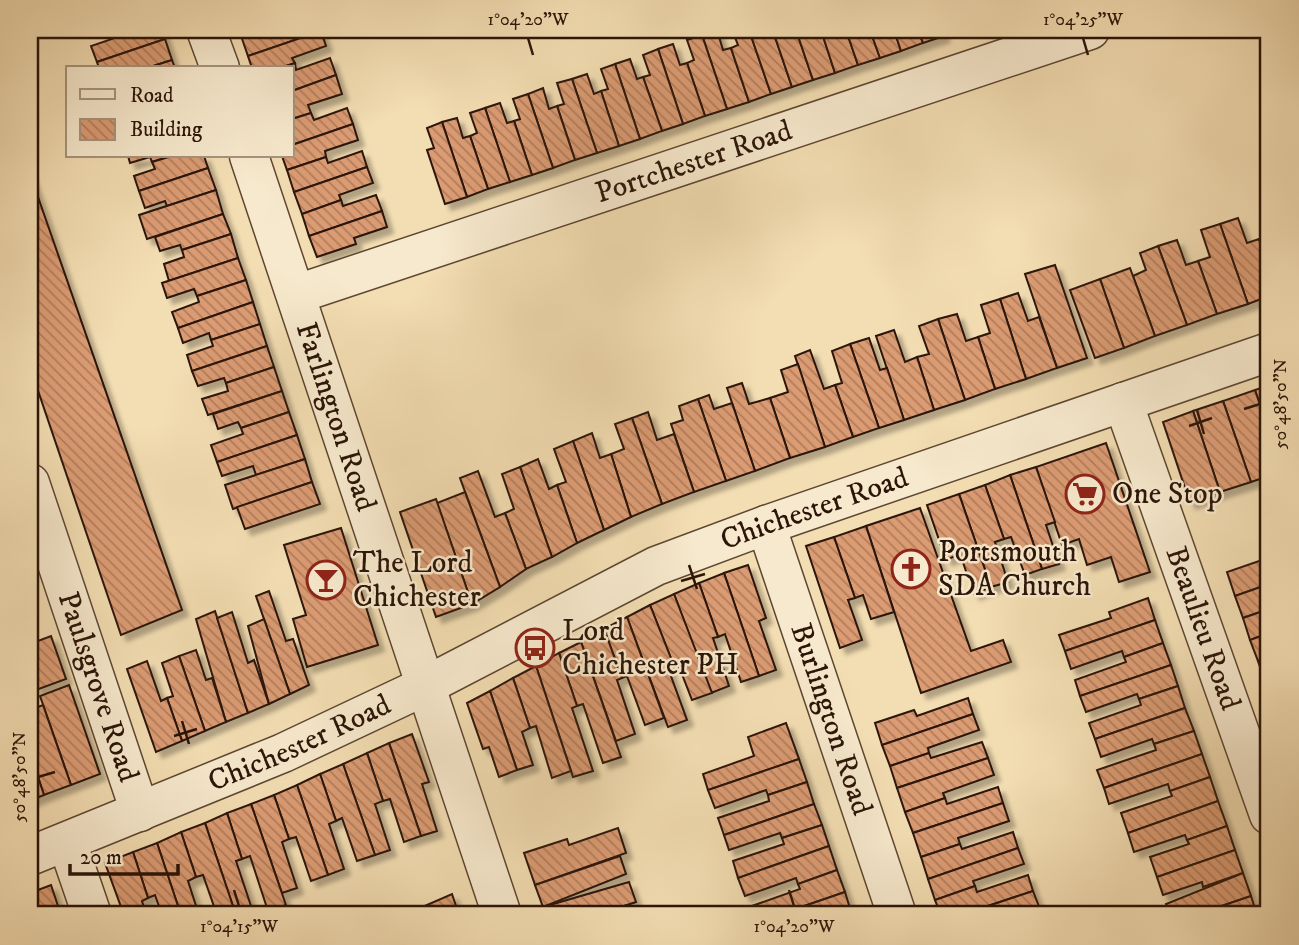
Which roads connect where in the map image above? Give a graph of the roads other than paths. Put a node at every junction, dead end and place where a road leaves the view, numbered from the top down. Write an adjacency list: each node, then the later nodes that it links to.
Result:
1 (206, 30): 3 (street)
2 (1090, 30): 5 (street, Portchester Road)
3 (219, 66)
4 (251, 158): 5 (street, Farlington Road)
5 (297, 294): 10 (street, Farlington Road)
6 (1269, 352): 7 (street, Chichester Road)
7 (1123, 402): 9 (street, Chichester Road); 12 (street, Beaulieu Road)
8 (30, 483): 11 (street, Paulsgrove Road)
9 (766, 525): 10 (street, Chichester Road); 17 (street, Burlington Road)
10 (425, 686): 11 (street, Chichester Road); 16 (street, Farlington Road)
11 (140, 812): 13 (street, Chichester Road)
12 (1269, 815)
13 (67, 842): 14 (street, Chichester Road); 15 (street)
14 (30, 856)
15 (92, 915)
16 (502, 915)
17 (897, 915)

